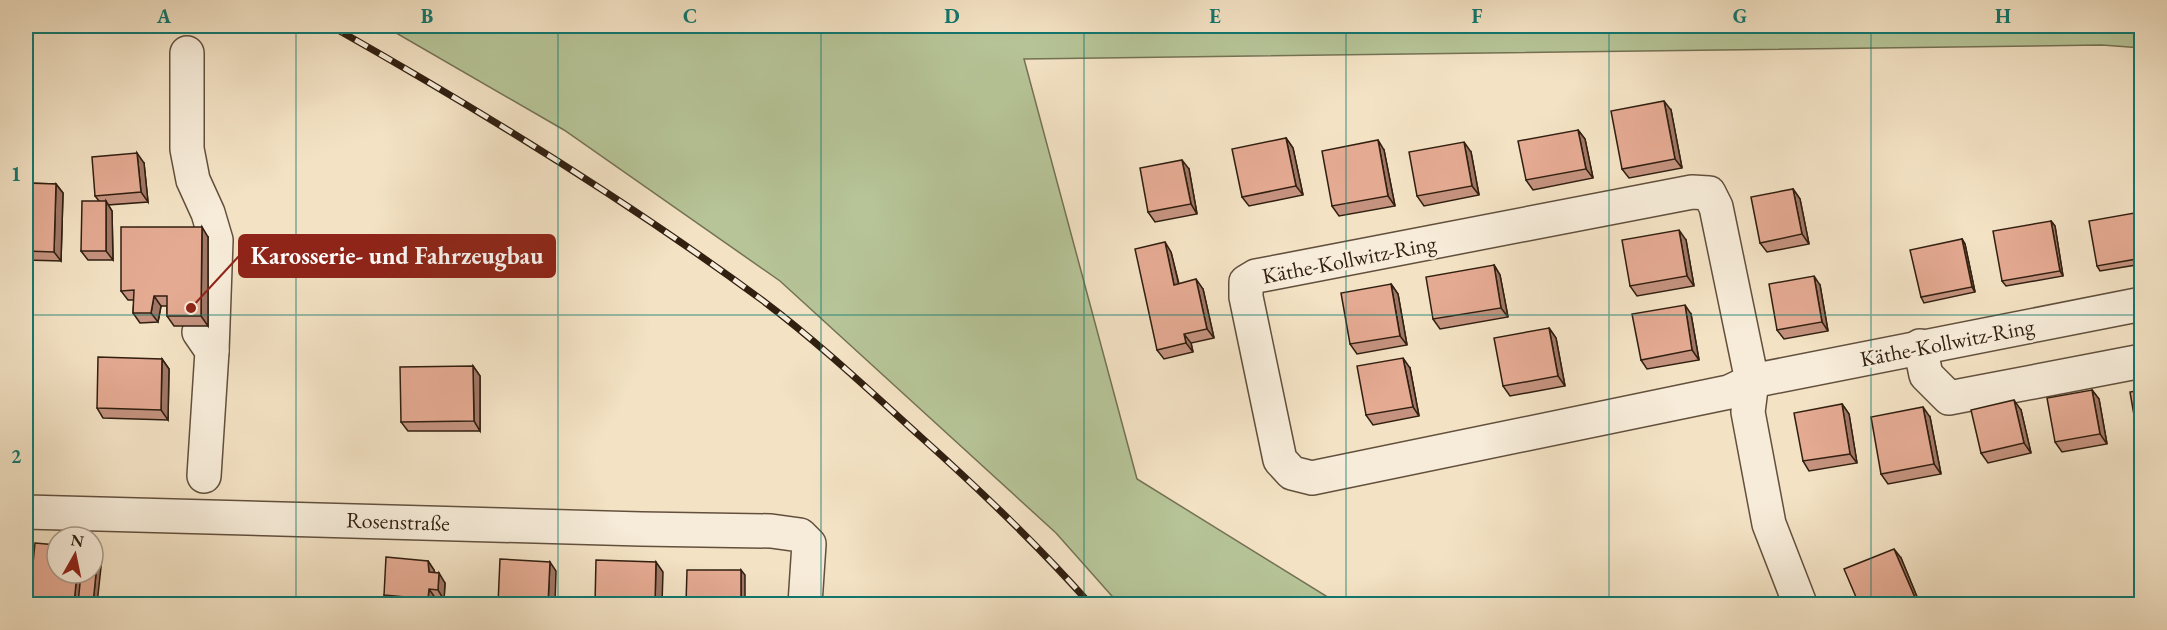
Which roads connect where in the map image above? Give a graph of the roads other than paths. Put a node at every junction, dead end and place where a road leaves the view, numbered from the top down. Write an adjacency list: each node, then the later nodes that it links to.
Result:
1 (187, 53): 6 (street)
2 (2142, 304): 3 (street, Käthe-Kollwitz-Ring)
3 (1920, 346): 4 (street); 5 (street, Käthe-Kollwitz-Ring)
4 (2142, 361)
5 (1752, 381): 5 (street, Käthe-Kollwitz-Ring); 9 (street)
6 (204, 476)
7 (26, 512): 8 (street, Rosenstraße)
8 (806, 604)
9 (1800, 604)

